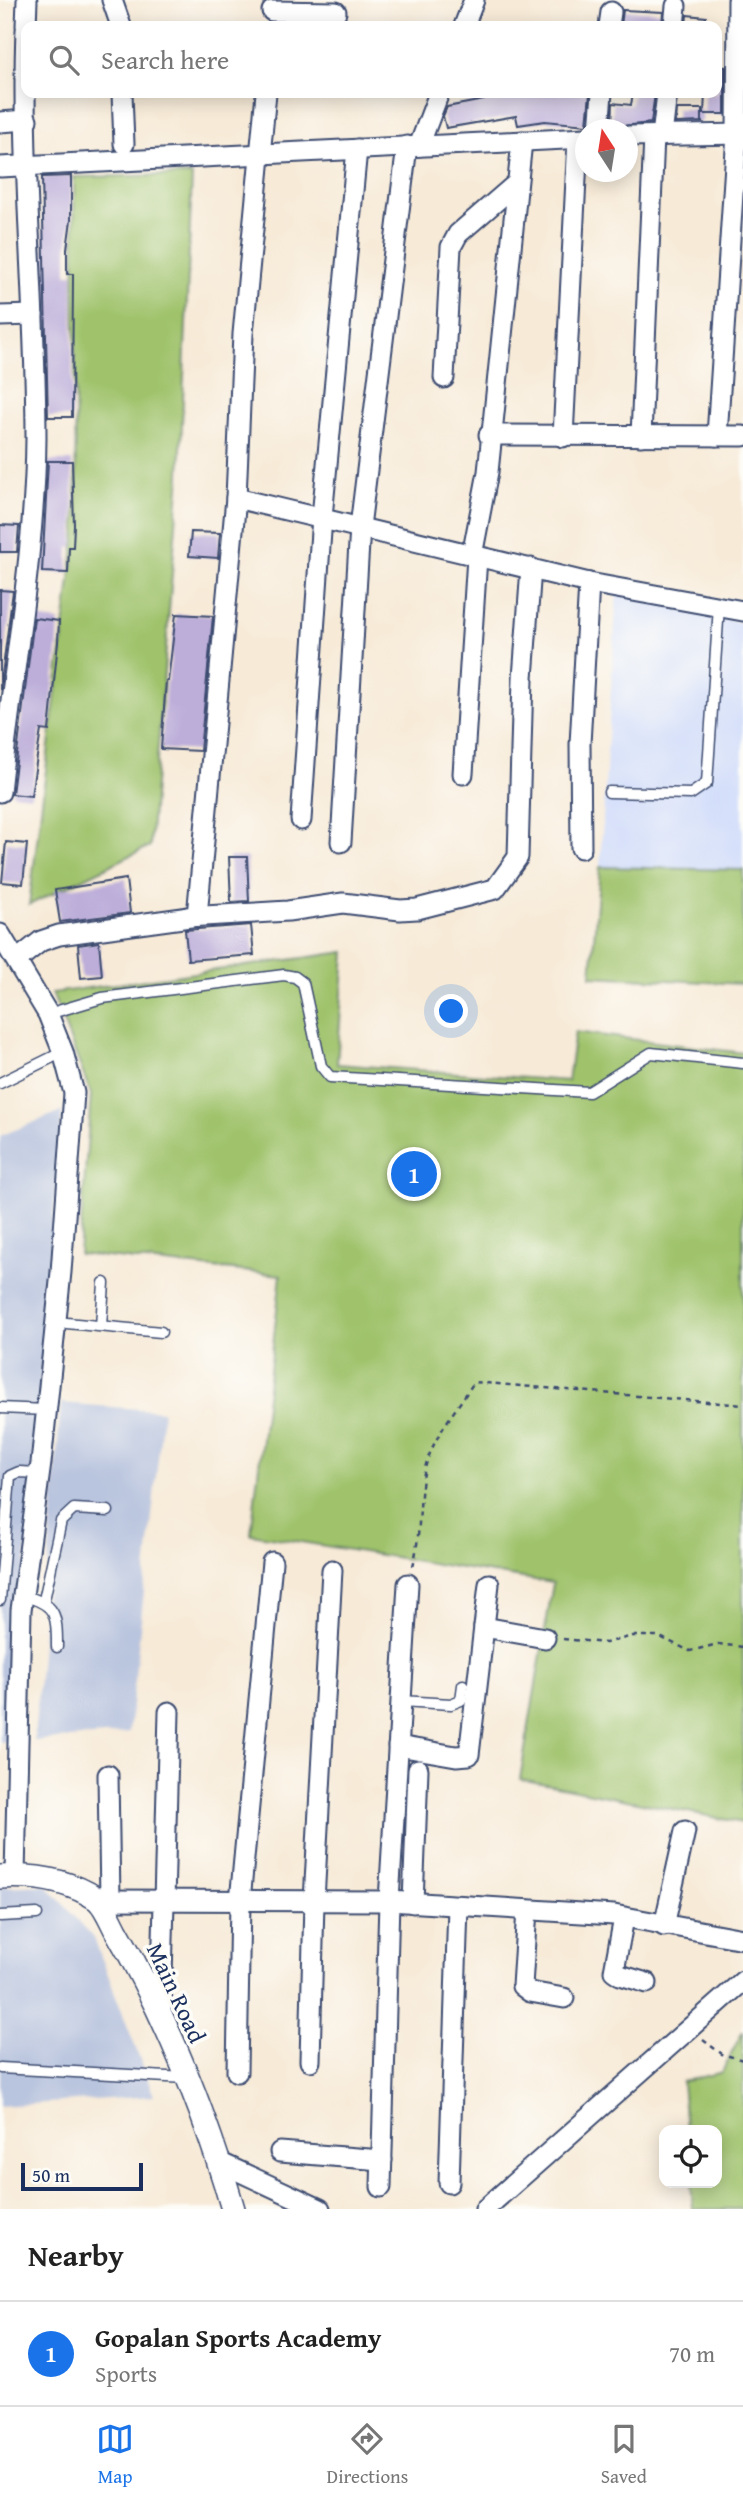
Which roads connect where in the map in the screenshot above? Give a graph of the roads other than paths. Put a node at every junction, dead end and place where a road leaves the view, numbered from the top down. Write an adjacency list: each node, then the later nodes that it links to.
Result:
1 (27, 0): 8 (street)
2 (112, 0): 9 (street)
3 (474, 0): 10 (street)
4 (738, 0): 21 (street)
5 (676, 6): 11 (street)
6 (272, 12): 7 (street)
7 (336, 12)
8 (26, 21)
9 (119, 21)
10 (466, 21)
11 (674, 21)
12 (27, 98): 19 (street)
13 (122, 98): 26 (street)
14 (266, 98): 29 (street)
15 (437, 98): 27 (street)
16 (602, 98): 18 (street)
17 (666, 98): 23 (street)
18 (600, 119)
19 (27, 120): 20 (street); 30 (street)
20 (0, 122)
21 (740, 134): 23 (street); 39 (street)
22 (638, 136): 23 (street)
23 (658, 136): 38 (street)
24 (575, 139): 25 (street)
25 (522, 141): 27 (street); 33 (street)
26 (124, 144)
27 (413, 146): 28 (street); 44 (street)
28 (357, 149): 29 (street); 43 (street)
29 (261, 154): 30 (street); 42 (street)
30 (29, 166): 31 (street); 34 (street)
31 (0, 167)
32 (579, 182): 41 (street)
33 (517, 183): 36 (street); 37 (street)
34 (33, 315): 35 (street); 51 (street)
35 (0, 316)
36 (444, 378)
37 (489, 435): 41 (street); 45 (street)
38 (641, 436): 39 (street); 41 (street)
39 (717, 436): 40 (street)
40 (743, 436)
41 (562, 437)
42 (236, 498): 43 (street); 56 (street)
43 (322, 517): 44 (street); 53 (street)
44 (360, 527): 45 (street); 54 (street)
45 (475, 556): 46 (street); 50 (street)
46 (531, 568): 47 (street); 56 (street)
47 (589, 583): 48 (street); 55 (street)
48 (719, 606): 49 (street); 52 (lane)
49 (743, 611)
50 (463, 774)
51 (0, 792)
52 (609, 792)
53 (302, 820)
54 (341, 842)
55 (581, 848)
56 (187, 917): 58 (street)
57 (0, 934): 58 (street)
58 (17, 960): 59 (street)
59 (48, 1014): 60 (street); 61 (lane)
60 (63, 1052): 62 (lane); 64 (street)
61 (743, 1063)
62 (0, 1083)
63 (104, 1283): 65 (lane)
64 (56, 1322): 65 (lane); 68 (street)
65 (101, 1326): 66 (lane)
66 (161, 1332)
67 (0, 1408): 68 (lane)
68 (46, 1410): 69 (street)
69 (39, 1474): 75 (street); 76 (lane)
70 (108, 1511): 77 (lane)
71 (272, 1562): 91 (street)
72 (332, 1570): 92 (street)
73 (408, 1584): 82 (street)
74 (489, 1584): 78 (street)
75 (23, 1596): 77 (lane); 88 (street)
76 (0, 1600)
77 (44, 1600): 80 (lane)
78 (484, 1626): 79 (street); 84 (street)
79 (545, 1638)
80 (57, 1647)
81 (463, 1685): 82 (lane)
82 (401, 1701): 84 (street)
83 (169, 1712): 90 (street)
84 (398, 1746): 93 (street)
85 (418, 1769): 94 (street)
86 (108, 1775): 89 (street)
87 (685, 1830): 100 (street)
88 (7, 1877): 89 (street)
89 (105, 1900): 90 (street); 105 (street, Main Road)
90 (163, 1900): 91 (street); 105 (street)
91 (240, 1901): 92 (street); 108 (street)
92 (314, 1901): 93 (street); 106 (street)
93 (389, 1901): 94 (street); 111 (street)
94 (413, 1903): 95 (street)
95 (458, 1906): 96 (street); 113 (street)
96 (527, 1910): 99 (street); 104 (street)
97 (37, 1914): 98 (lane)
98 (0, 1916)
99 (624, 1918): 100 (street); 103 (street)
100 (664, 1926): 101 (street)
101 (743, 1937)
102 (743, 1981): 117 (street)
103 (647, 1983)
104 (564, 1998)
105 (161, 2018): 109 (street, Main Road)
106 (310, 2060)
107 (0, 2068): 109 (lane)
108 (237, 2072)
109 (186, 2078): 112 (street, Main Road)
110 (281, 2152): 111 (street)
111 (382, 2160): 114 (street)
112 (219, 2162): 115 (street, Main Road); 116 (street)
113 (449, 2183)
114 (381, 2187)
115 (233, 2209)
116 (320, 2209)
117 (485, 2209)

